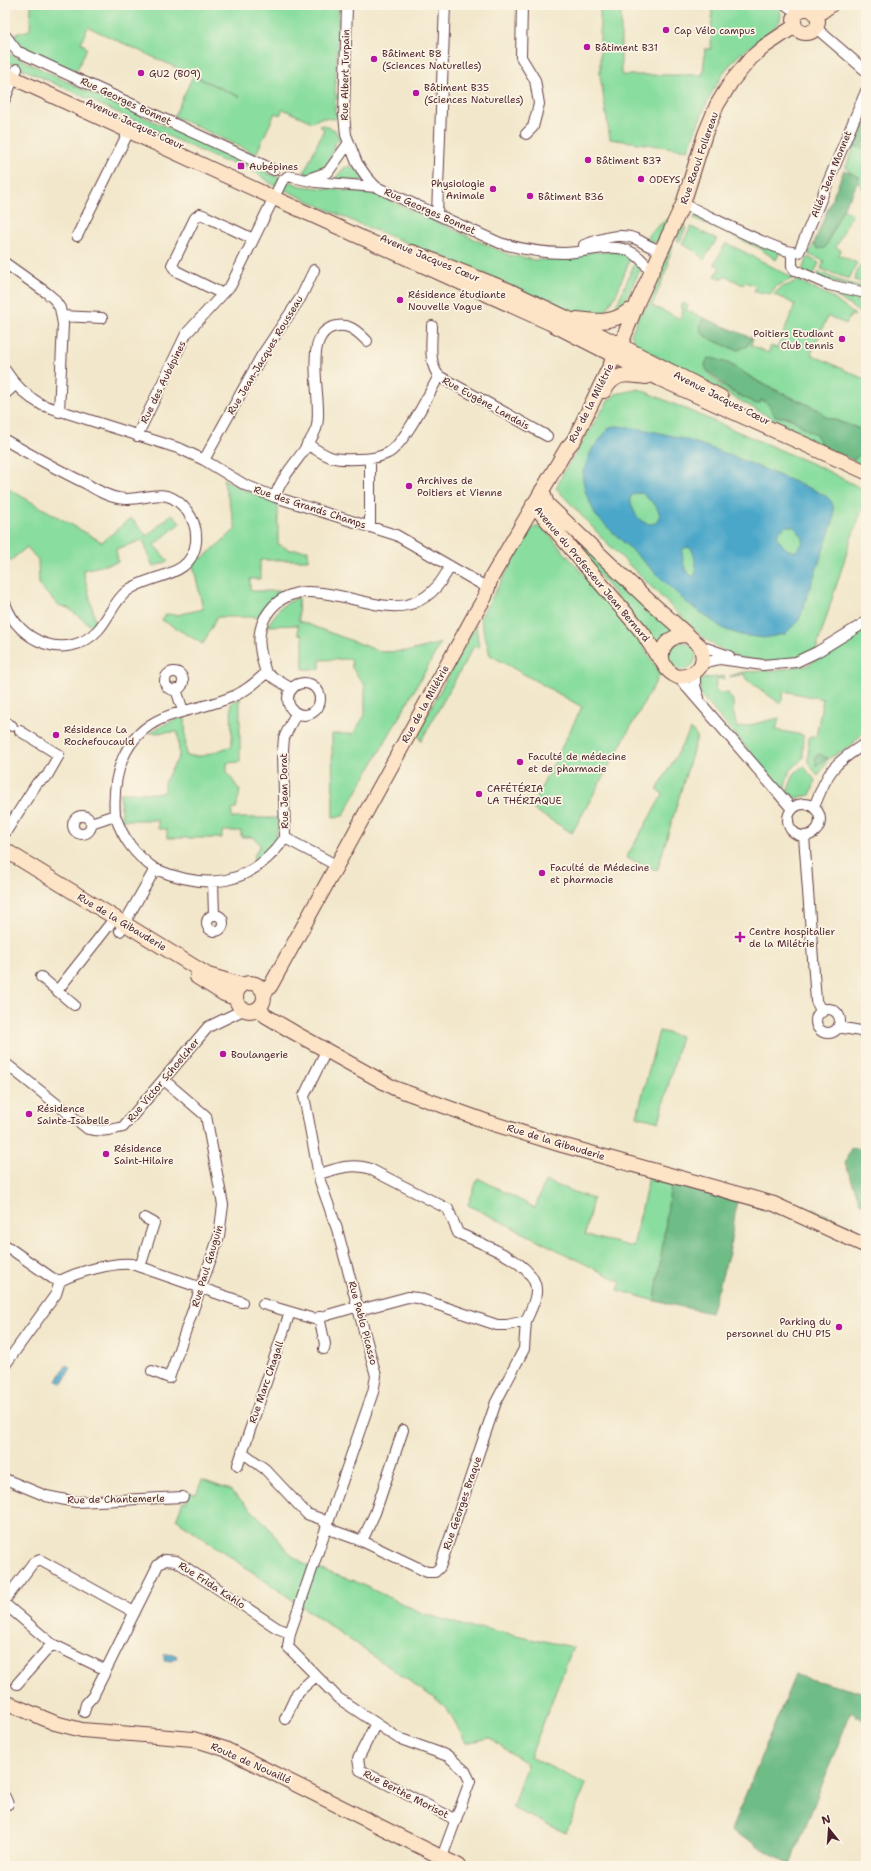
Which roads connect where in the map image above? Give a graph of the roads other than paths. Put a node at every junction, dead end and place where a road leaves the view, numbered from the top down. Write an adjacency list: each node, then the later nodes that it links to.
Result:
1 (347, 5): 14 (street, Rue Albert Turpain)
2 (445, 5): 20 (street)
3 (522, 5): 13 (street)
4 (831, 5): 6 (street)
5 (793, 15): 6 (street); 6 (street); 19 (street, Rue Raoul Follereau)
6 (816, 22): 8 (street)
7 (5, 35): 15 (street, Rue Georges Bonnet)
8 (866, 70)
9 (10, 71): 11 (street); 12 (street, Avenue Jacques Cœur)
10 (866, 91): 25 (street, Allée Jean Monnet)
11 (5, 99)
12 (131, 127): 18 (street, Avenue Jacques Cœur); 21 (street)
13 (526, 134)
14 (348, 144): 16 (street); 17 (street, Rue Albert Turpain)
15 (274, 170)
16 (303, 180): 17 (street, Rue Georges Bonnet); 18 (street, Rue Georges Bonnet)
17 (376, 187): 20 (street, Rue Georges Bonnet)
18 (276, 195): 22 (street, Rue des Aubépines); 35 (street, Avenue Jacques Cœur); 38 (street, Avenue Jacques Cœur)
19 (683, 204): 23 (street, Rue Raoul Follereau); 25 (street)
20 (437, 214): 24 (street, Rue Georges Bonnet)
21 (77, 236)
22 (253, 239): 30 (street, Rue des Aubépines); 30 (street)
23 (662, 250): 24 (street, Rue Georges Bonnet); 28 (street, Rue Raoul Follereau)
24 (565, 253): 28 (street, Rue Georges Bonnet)
25 (792, 253): 29 (street)
26 (5, 263): 33 (street)
27 (314, 270): 52 (street, Rue Jean-Jacques Rousseau)
28 (651, 273): 31 (street, Rue Raoul Follereau)
29 (866, 293)
30 (222, 294): 46 (street, Rue des Aubépines)
31 (638, 301): 32 (street); 38 (street, Rue Raoul Follereau)
32 (628, 311): 35 (street); 38 (street)
33 (62, 316): 34 (street); 44 (street)
34 (102, 318)
35 (567, 318): 38 (street, Avenue Jacques Cœur)
36 (432, 326): 40 (street)
37 (367, 341): 49 (street)
38 (613, 349): 41 (street, Avenue Jacques Cœur); 45 (street, Rue de la Milétrie); 50 (street, Rue de la Milétrie); 53 (street, Avenue Jacques Cœur)
39 (5, 370): 42 (street, Rue des Grands Champs)
40 (439, 376): 47 (street, Rue Eugène Landais); 51 (street, Rue Eugène Landais)
41 (660, 379): 45 (street); 53 (street, Avenue Jacques Cœur)
42 (16, 385): 43 (street); 44 (street, Rue des Grands Champs)
43 (5, 394)
44 (59, 412): 46 (street, Rue des Grands Champs)
45 (586, 418): 50 (street, Rue de la Milétrie)
46 (137, 436): 52 (street, Rue des Grands Champs)
47 (547, 436)
48 (5, 440): 62 (street)
49 (307, 444): 51 (street, Rue Eugène Landais); 56 (street)
50 (563, 445): 55 (street, Rue de la Milétrie)
51 (370, 459): 58 (street)
52 (204, 460): 56 (street, Rue des Grands Champs)
53 (849, 464): 54 (street, Avenue Jacques Cœur)
54 (866, 472)
55 (542, 490): 57 (street, Rue de la Milétrie); 59 (street, Avenue du Professeur Jean Bernard)
56 (275, 497): 58 (street, Rue des Grands Champs)
57 (533, 504): 59 (street, Avenue du Professeur Jean Bernard); 61 (street, Rue de la Milétrie); 66 (street, Avenue du Professeur Jean Bernard)
58 (370, 527): 60 (street, Rue des Grands Champs)
59 (589, 544): 64 (street, Avenue du Professeur Jean Bernard)
60 (450, 566): 61 (street, Rue des Grands Champs); 69 (street)
61 (488, 588): 87 (street, Rue de la Milétrie)
62 (5, 603)
63 (866, 622): 67 (street, Avenue du Professeur Jean Bernard)
64 (688, 636): 65 (street, Avenue du Professeur Jean Bernard); 66 (street)
65 (700, 646): 67 (street, Avenue du Professeur Jean Bernard); 68 (street)
66 (662, 660): 70 (street, Avenue du Professeur Jean Bernard)
67 (742, 662): 68 (street, Avenue du Professeur Jean Bernard)
68 (699, 668): 70 (street, Avenue du Professeur Jean Bernard); 73 (street)
69 (266, 673): 72 (street); 74 (street)
70 (678, 677): 73 (street, Avenue du Professeur Jean Bernard)
71 (176, 689): 74 (street)
72 (292, 689): 75 (street); 75 (street)
73 (699, 700): 79 (street, Avenue du Professeur Jean Bernard)
74 (183, 711): 80 (street)
75 (296, 713): 84 (street, Rue Jean Dorat)
76 (12, 727): 82 (street)
77 (866, 743): 78 (street)
78 (814, 807): 79 (street); 83 (street)
79 (792, 808): 83 (street)
80 (115, 816): 81 (street); 88 (street)
81 (91, 822)
82 (5, 833)
83 (804, 836): 99 (street)
84 (285, 838): 87 (street, Rue Jean Dorat); 89 (street)
85 (5, 850): 91 (street, Rue de la Gibauderie)
86 (5, 860): 91 (street, Rue de la Gibauderie)
87 (336, 865): 94 (street, Rue de la Milétrie)
88 (155, 869): 89 (street); 91 (street)
89 (213, 882): 90 (street)
90 (214, 915)
91 (118, 926): 93 (street, Rue de la Gibauderie); 95 (street); 96 (street, Rue de la Gibauderie)
92 (41, 977): 95 (street)
93 (242, 985): 94 (street); 96 (street)
94 (260, 989): 98 (street)
95 (57, 991): 97 (street)
96 (239, 1004): 98 (street); 104 (street, Rue Victor Schoelcher)
97 (74, 1005)
98 (258, 1009): 102 (street, Rue de la Gibauderie)
99 (822, 1012): 100 (street); 100 (street)
100 (838, 1027): 101 (street)
101 (866, 1032)
102 (326, 1051): 105 (street, Rue Pablo Picasso); 108 (street, Rue de la Gibauderie)
103 (5, 1063): 104 (street, Rue Victor Schoelcher)
104 (164, 1080): 111 (street, Rue Paul Gauguin)
105 (319, 1174): 114 (street, Rue Pablo Picasso); 117 (street, Rue Georges Braque)
106 (145, 1218): 109 (street)
107 (5, 1245): 110 (street)
108 (866, 1246)
109 (140, 1266): 110 (street); 111 (street)
110 (60, 1281): 119 (street)
111 (201, 1288): 112 (street); 120 (street, Rue Paul Gauguin)
112 (242, 1302)
113 (263, 1304): 115 (street)
114 (359, 1308): 116 (street); 117 (street); 126 (street, Rue Pablo Picasso)
115 (290, 1312): 116 (street); 122 (street, Rue Marc Chagall)
116 (319, 1317): 118 (street)
117 (526, 1321): 127 (street, Rue Georges Braque)
118 (324, 1349)
119 (5, 1365)
120 (152, 1371)
121 (403, 1430): 127 (street)
122 (242, 1452): 123 (street, Rue Marc Chagall); 126 (street)
123 (238, 1465)
124 (5, 1479): 125 (street, Rue de Chantemerle)
125 (183, 1497)
126 (327, 1524): 127 (street, Rue Georges Braque); 131 (street, Rue Pablo Picasso)
127 (362, 1541)
128 (5, 1600): 130 (street)
129 (5, 1604): 132 (street)
130 (134, 1612): 131 (street, Rue Frida Kahlo); 133 (street, Rue Frida Kahlo)
131 (290, 1632): 134 (street, Rue Pablo Picasso)
132 (52, 1644): 133 (street); 135 (street)
133 (106, 1670): 137 (street, Rue Frida Kahlo)
134 (316, 1676): 138 (street); 139 (street, Rue Pablo Picasso)
135 (17, 1684)
136 (5, 1702): 141 (street, Route de Nouaillé)
137 (84, 1712)
138 (285, 1719)
139 (376, 1723): 140 (street, Rue Pablo Picasso); 140 (street, Rue Berthe Morisot)
140 (456, 1820): 141 (street, Rue Pablo Picasso)
141 (442, 1857): 142 (street, Route de Nouaillé)
142 (459, 1866)

